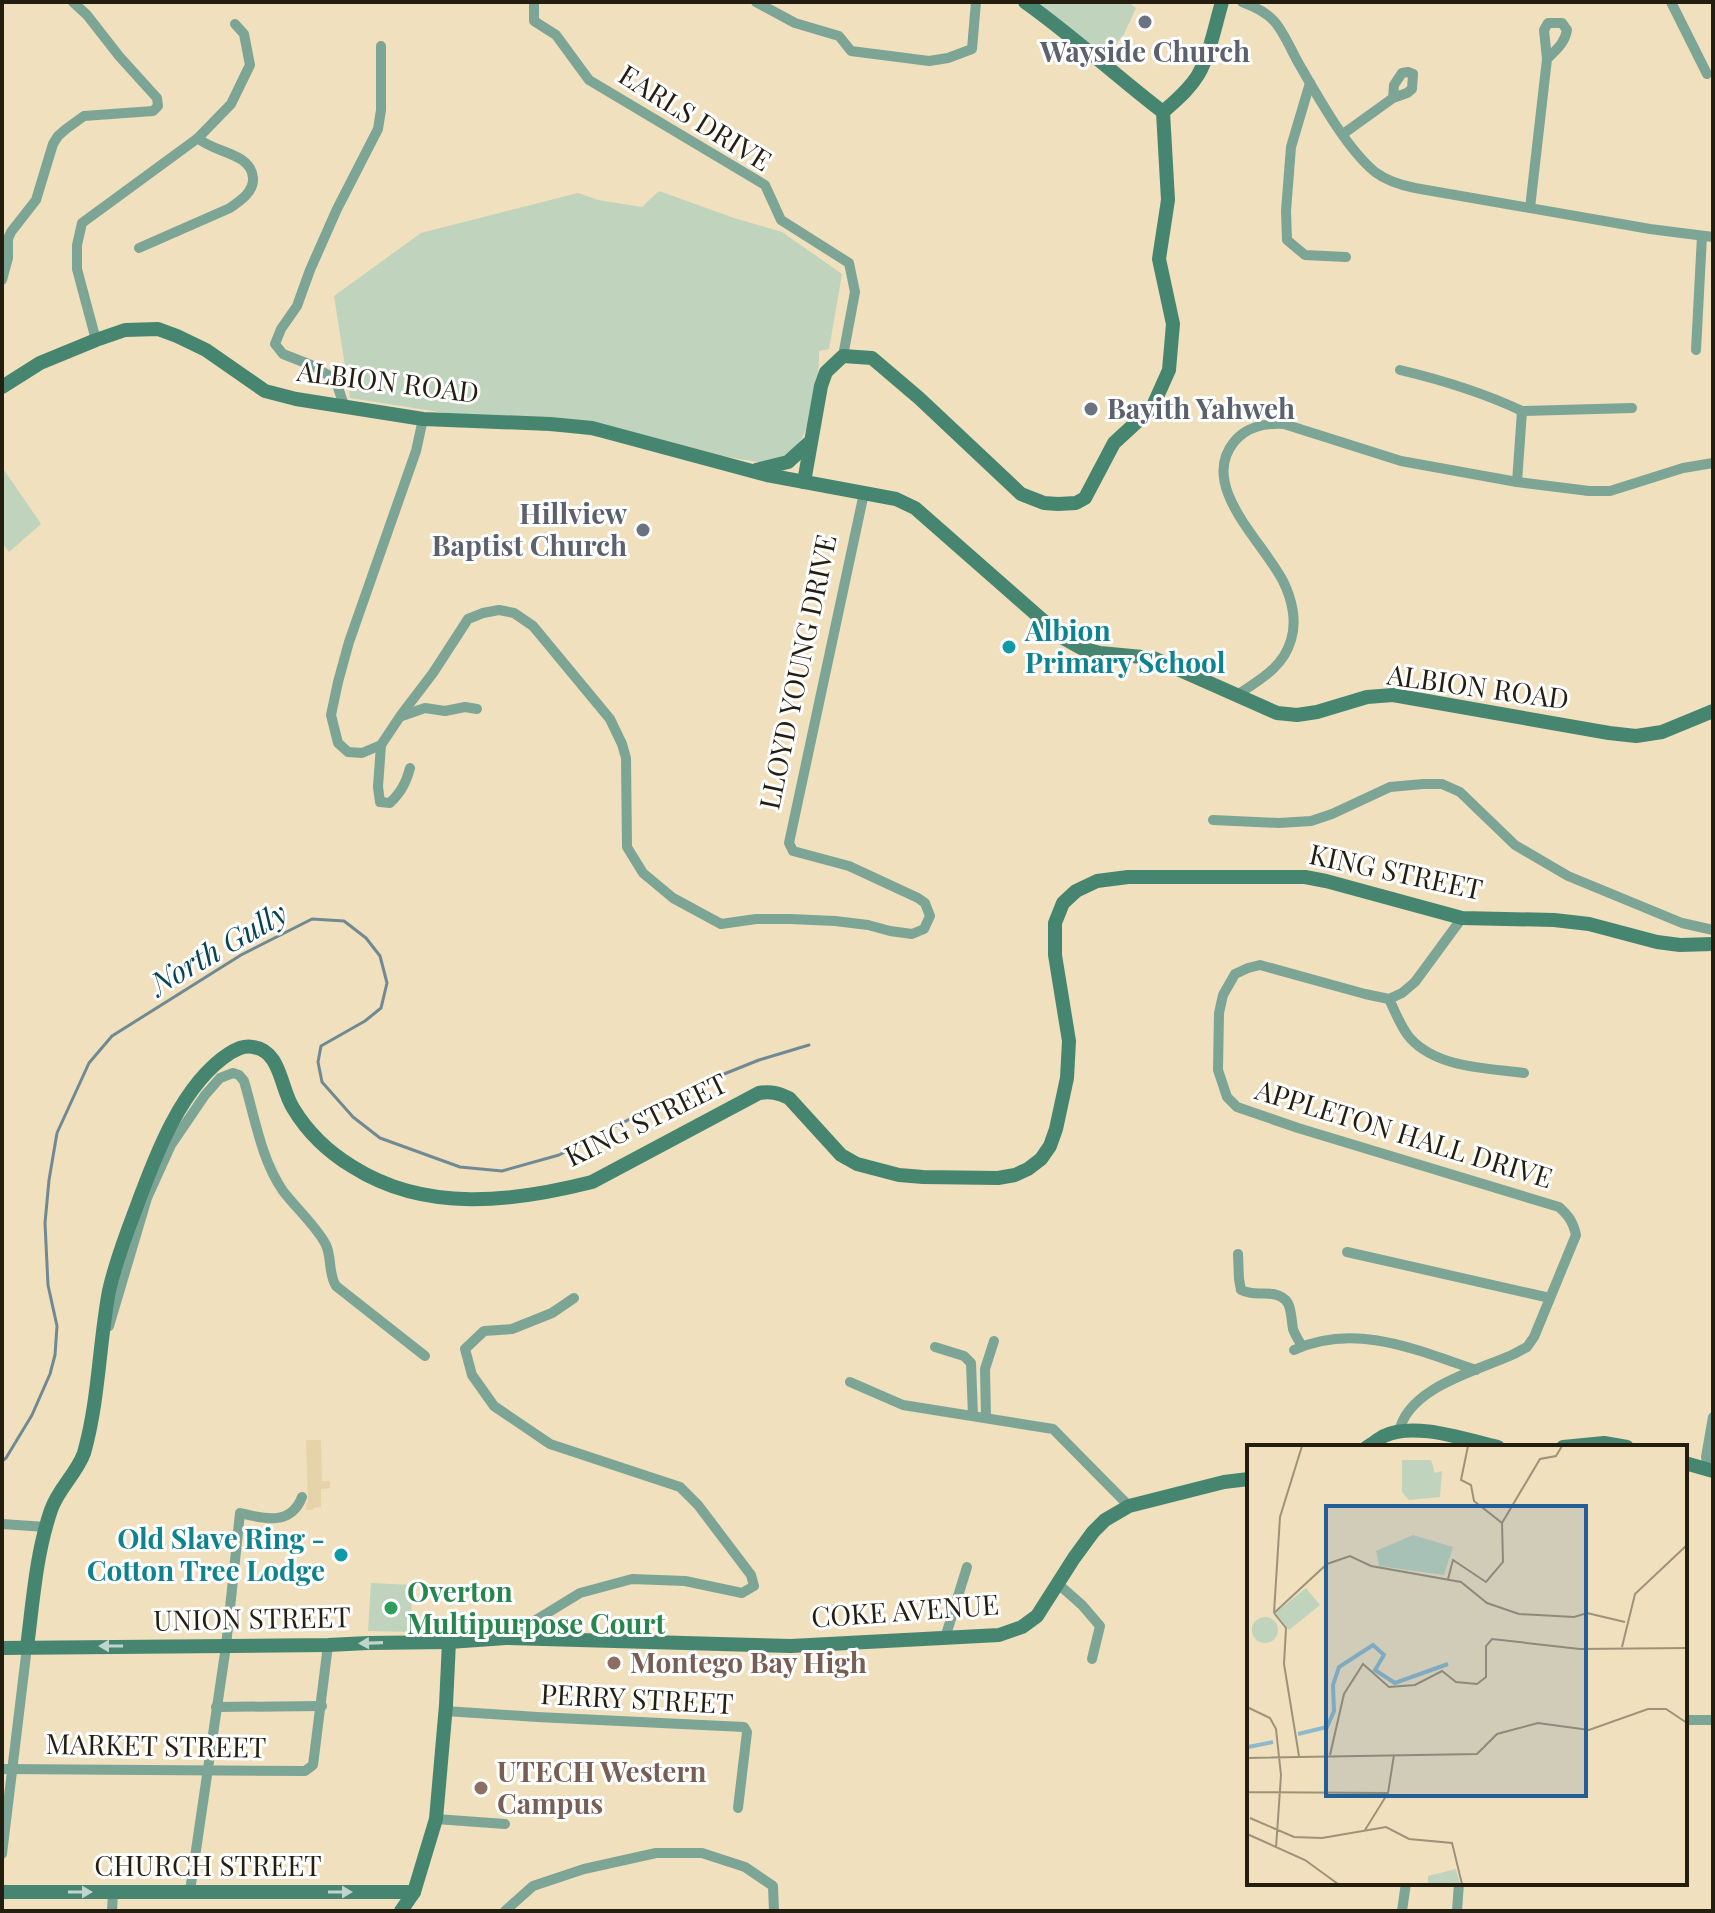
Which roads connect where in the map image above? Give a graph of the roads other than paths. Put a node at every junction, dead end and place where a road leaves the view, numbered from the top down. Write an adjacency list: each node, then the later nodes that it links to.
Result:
1 (73, 2): 22 (street)
2 (534, 2): 25 (street, EARLS DRIVE)
3 (756, 2): 4 (street)
4 (976, 2)
5 (1025, 2): 15 (street)
6 (1222, 2): 15 (street)
7 (1242, 2): 13 (street)
8 (1671, 2): 12 (street)
9 (235, 24): 17 (street)
10 (381, 46): 28 (street)
11 (1547, 59): 18 (street)
12 (1707, 74)
13 (1310, 83): 16 (street); 21 (street)
14 (1393, 98): 16 (street)
15 (1163, 112): 25 (street)
16 (1343, 134): 18 (street)
17 (198, 138): 20 (street); 23 (street)
18 (1530, 208): 19 (street)
19 (1708, 236): 24 (street)
20 (139, 248)
21 (1346, 257)
22 (2, 280)
23 (96, 340): 27 (street, ALBION ROAD); 28 (street, ALBION ROAD)
24 (1696, 350)
25 (843, 356): 32 (street)
26 (1400, 370): 30 (street)
27 (2, 387)
28 (344, 405): 31 (street, ALBION ROAD)
29 (1632, 408): 30 (street)
30 (1522, 411): 36 (street)
31 (423, 419): 34 (street, ALBION ROAD); 42 (street)
32 (811, 442): 34 (street); 35 (street)
33 (1713, 463): 36 (street)
34 (752, 471): 35 (street, ALBION ROAD)
35 (798, 481): 37 (street, ALBION ROAD)
36 (1517, 482): 38 (street)
37 (864, 493): 38 (street, ALBION ROAD); 41 (street, LLOYD YOUNG DRIVE)
38 (1237, 695): 40 (street, ALBION ROAD)
39 (477, 709): 41 (street)
40 (1713, 711)
41 (400, 717): 42 (street, LLOYD YOUNG DRIVE)
42 (381, 745): 43 (street)
43 (410, 768)
44 (1213, 820): 46 (street)
45 (1462, 918): 47 (street, KING STREET); 48 (street); 56 (street, KING STREET)
46 (1713, 930)
47 (1713, 944)
48 (1389, 999): 49 (street); 53 (street, APPLETON HALL DRIVE)
49 (1524, 1073)
50 (1347, 1252): 53 (street)
51 (1238, 1254): 58 (street)
52 (574, 1298): 77 (street)
53 (1550, 1298): 58 (street, APPLETON HALL DRIVE)
54 (994, 1341): 62 (street)
55 (935, 1347): 60 (street)
56 (102, 1351): 57 (street); 74 (street, KING STREET)
57 (425, 1356)
58 (1476, 1370): 63 (street, APPLETON HALL DRIVE)
59 (850, 1382): 60 (street)
60 (973, 1416): 62 (street)
61 (1713, 1417): 69 (street)
62 (986, 1418): 72 (street)
63 (1399, 1432): 64 (street); 65 (street)
64 (1373, 1445)
65 (1489, 1445)
66 (1584, 1445): 67 (street)
67 (1616, 1445)
68 (1687, 1464): 69 (street)
69 (1711, 1471)
70 (1247, 1479): 72 (street, COKE AVENUE)
71 (302, 1497): 81 (street)
72 (1129, 1506): 76 (street, COKE AVENUE)
73 (2, 1524): 74 (street)
74 (46, 1527): 83 (street, KING STREET)
75 (967, 1567): 78 (street)
76 (1057, 1583): 78 (street, COKE AVENUE); 85 (street)
77 (506, 1638): 79 (street, UNION STREET); 82 (street, UNION STREET)
78 (945, 1638): 82 (street, COKE AVENUE)
79 (449, 1642): 80 (street, UNION STREET, one-way to 80); 88 (street)
80 (328, 1645): 81 (street, UNION STREET); 86 (street)
81 (226, 1646): 83 (street, UNION STREET, one-way to 83); 87 (street)
82 (791, 1646)
83 (27, 1647): 84 (street, UNION STREET); 91 (street, KING STREET)
84 (2, 1648)
85 (1092, 1659)
86 (322, 1706): 87 (street); 92 (street, MARKET STREET)
87 (216, 1707): 92 (street)
88 (445, 1711): 93 (street, PERRY STREET); 94 (street)
89 (1687, 1720): 90 (street)
90 (1713, 1720)
91 (7, 1769): 92 (street, MARKET STREET); 96 (street, KING STREET)
92 (208, 1771): 99 (street)
93 (738, 1808)
94 (436, 1819): 95 (street); 102 (street)
95 (505, 1824)
96 (2, 1854)
97 (1406, 1885): 107 (street)
98 (1459, 1885): 108 (street)
99 (190, 1891): 101 (street, CHURCH STREET); 102 (street, CHURCH STREET, one-way to 102)
100 (2, 1892): 101 (street, CHURCH STREET, one-way to 101)
101 (113, 1892): 103 (street)
102 (414, 1892): 104 (street)
103 (112, 1911)
104 (401, 1911)
105 (505, 1911): 106 (street)
106 (774, 1911)
107 (1402, 1911)
108 (1457, 1911)

